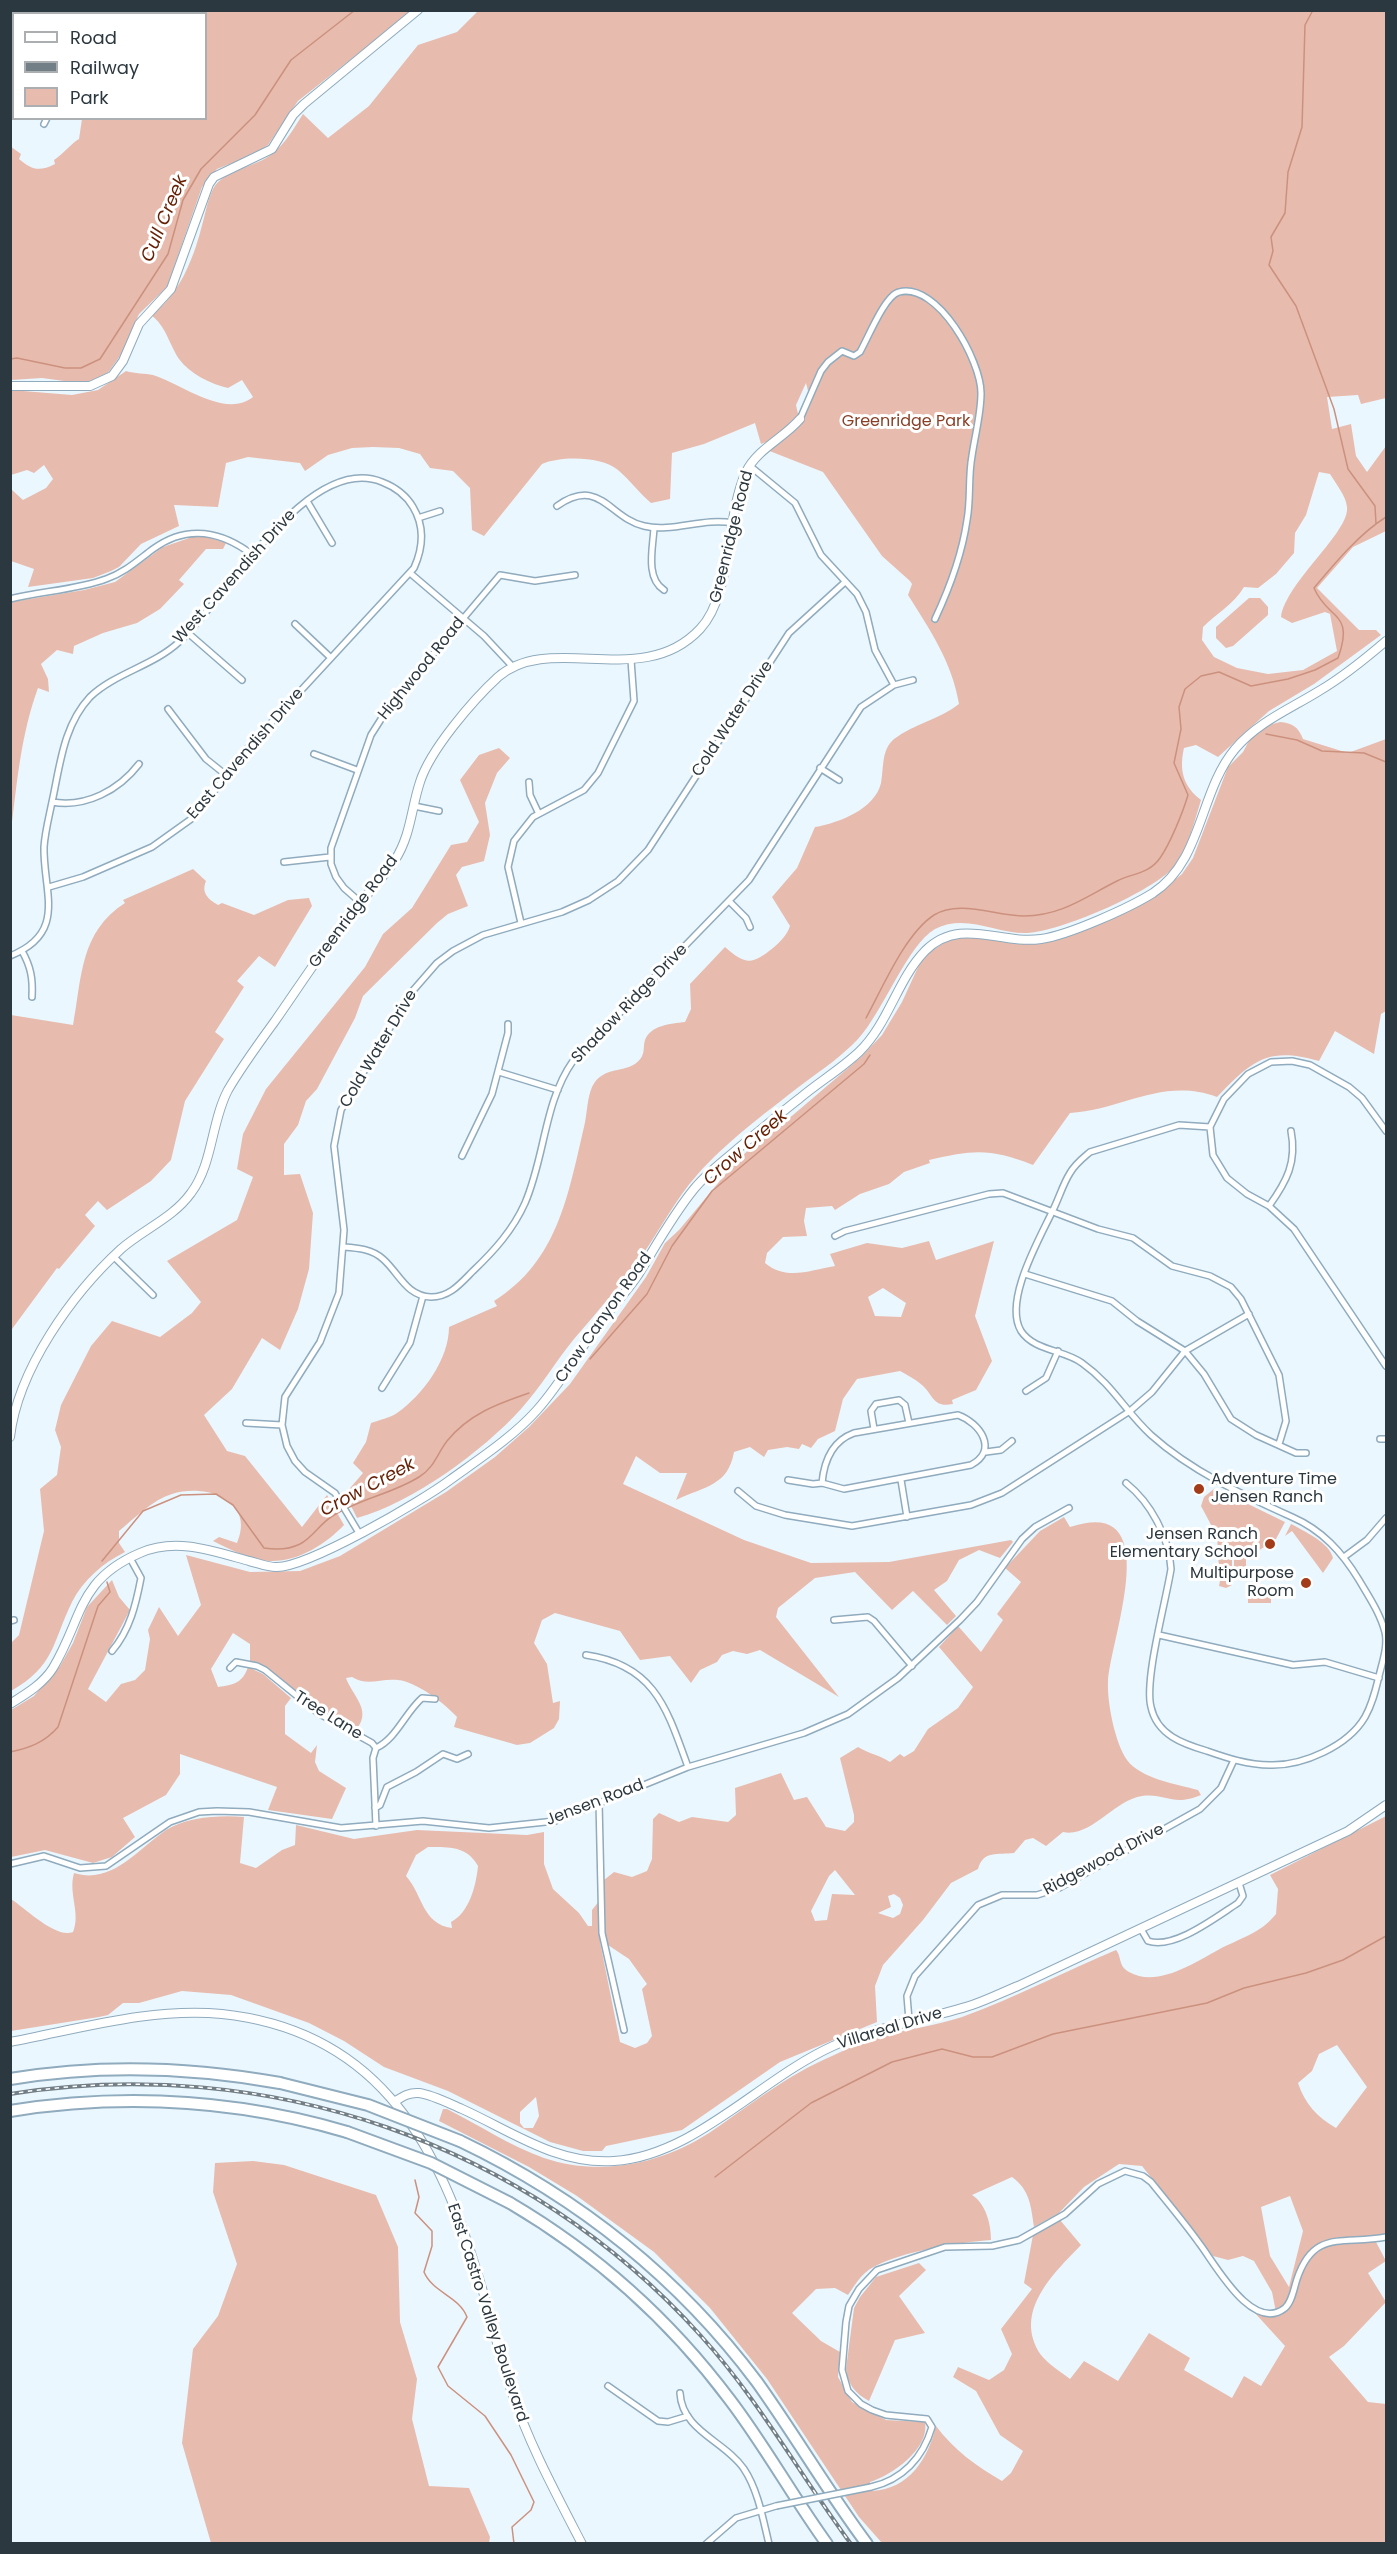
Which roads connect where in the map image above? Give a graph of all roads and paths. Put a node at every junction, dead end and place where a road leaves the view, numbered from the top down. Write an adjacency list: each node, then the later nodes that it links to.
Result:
1 (418, 10): 2 (street)
2 (10, 386)
3 (800, 419): 4 (street, Greenridge Road); 19 (street, Greenridge Road)
4 (750, 466): 9 (street, Greenridge Road); 15 (street)
5 (307, 501): 8 (street, West Cavendish Drive); 11 (street); 12 (street, West Cavendish Drive)
6 (557, 506): 10 (street)
7 (440, 512): 8 (street)
8 (418, 518): 13 (street, West Cavendish Drive)
9 (733, 523): 10 (street); 24 (street, Greenridge Road)
10 (654, 528): 16 (street)
11 (332, 543)
12 (254, 556): 17 (street); 21 (street, West Cavendish Drive)
13 (410, 573): 18 (street); 23 (street, East Cavendish Drive)
14 (575, 575): 18 (street, Highwood Road)
15 (845, 582): 28 (street); 46 (street, Cold Water Drive)
16 (664, 590)
17 (10, 599)
18 (463, 618): 25 (street); 33 (street, Highwood Road)
19 (936, 619)
20 (295, 624): 23 (street)
21 (188, 633): 26 (street); 37 (street, West Cavendish Drive)
22 (1386, 641): 91 (street, Crow Canyon Road)
23 (332, 658): 34 (street, East Cavendish Drive)
24 (631, 660): 25 (street, Greenridge Road); 40 (street)
25 (513, 667): 38 (street, Greenridge Road)
26 (242, 680)
27 (913, 680): 28 (street, Shadow Ridge Drive)
28 (894, 685): 32 (street, Shadow Ridge Drive)
29 (168, 710): 34 (street)
30 (314, 754): 33 (street)
31 (139, 764): 37 (street)
32 (820, 768): 35 (street); 44 (street, Shadow Ridge Drive)
33 (357, 770): 41 (street, Highwood Road)
34 (226, 775): 43 (street, East Cavendish Drive)
35 (839, 780)
36 (529, 782): 40 (street)
37 (52, 802): 43 (street, West Cavendish Drive)
38 (414, 806): 39 (street); 45 (street, Greenridge Road)
39 (439, 811)
40 (538, 812): 46 (street)
41 (330, 857): 42 (street); 45 (street)
42 (284, 862)
43 (49, 887): 48 (street, West Cavendish Drive)
44 (729, 901): 47 (street); 53 (street, Shadow Ridge Drive)
45 (360, 902): 62 (street, Greenridge Road)
46 (521, 923): 61 (street, Cold Water Drive)
47 (750, 927)
48 (22, 951): 49 (street, West Cavendish Drive); 50 (street)
49 (10, 956)
50 (32, 998)
51 (508, 1024): 52 (street)
52 (499, 1072): 53 (street); 57 (street)
53 (558, 1090): 65 (street, Shadow Ridge Drive)
54 (1210, 1127): 56 (street); 58 (street); 59 (street)
55 (1291, 1131): 58 (street)
56 (1386, 1131)
57 (462, 1156)
58 (1269, 1206): 69 (street)
59 (1053, 1211): 60 (street); 63 (street); 66 (street)
60 (835, 1236)
61 (344, 1247): 65 (street); 76 (street, Cold Water Drive)
62 (114, 1257): 64 (street); 73 (street, Greenridge Road)
63 (1025, 1274): 67 (street); 68 (street)
64 (153, 1295)
65 (423, 1296): 70 (street)
66 (1249, 1314): 68 (street); 80 (street)
67 (1058, 1351): 71 (street); 72 (street)
68 (1185, 1351): 72 (street); 80 (street)
69 (1386, 1366)
70 (382, 1388)
71 (1026, 1391)
72 (1130, 1412): 89 (street); 92 (street)
73 (12, 1417): 78 (street, Greenridge Road)
74 (909, 1423): 77 (street); 77 (street); 81 (street)
75 (246, 1424): 76 (street)
76 (282, 1425): 91 (street, Cold Water Drive)
77 (874, 1430): 85 (street)
78 (10, 1437)
79 (1012, 1441): 81 (street)
80 (1279, 1444): 82 (street)
81 (986, 1452): 83 (street)
82 (1306, 1453)
83 (902, 1479): 85 (street); 89 (street)
84 (788, 1480): 85 (street)
85 (822, 1483)
86 (1126, 1483): 95 (street)
87 (738, 1491): 89 (street)
88 (1069, 1508): 98 (street, Jensen Road)
89 (907, 1517)
90 (1386, 1518): 92 (street)
91 (359, 1533): 93 (street, Crow Canyon Road)
92 (1344, 1557): 100 (street)
93 (130, 1558): 96 (street); 102 (street, Crow Canyon Road)
94 (834, 1620): 98 (street)
95 (1159, 1635): 100 (street); 105 (street)
96 (112, 1651)
97 (586, 1655): 106 (street)
98 (912, 1666): 106 (street, Jensen Road)
99 (230, 1668): 103 (street, Tree Lane)
100 (1379, 1678): 105 (street)
101 (435, 1699): 103 (street)
102 (10, 1704)
103 (376, 1748): 109 (street, Tree Lane)
104 (468, 1754): 109 (street)
105 (1234, 1760): 114 (street, Ridgewood Drive)
106 (688, 1767): 107 (street, Jensen Road)
107 (599, 1802): 110 (street, Jensen Road); 115 (street)
108 (1386, 1805): 112 (street, Villareal Drive)
109 (375, 1808): 110 (street, Tree Lane)
110 (376, 1826): 111 (street, Jensen Road)
111 (10, 1864)
112 (1239, 1883): 113 (street, Villareal Drive); 113 (street)
113 (1141, 1929): 114 (street, Villareal Drive)
114 (909, 2020): 118 (street, Villareal Drive)
115 (624, 2030)
116 (10, 2042): 118 (street, East Castro Valley Boulevard)
117 (10, 2079): 129 (highway, bridge)
118 (394, 2102): 125 (street, East Castro Valley Boulevard)
119 (10, 2111): 128 (highway, bridge)
120 (1386, 2237): 124 (street, bridge)
121 (608, 2386): 123 (street)
122 (680, 2393): 123 (street)
123 (688, 2416): 124 (street)
124 (760, 2509): 126 (street); 127 (street)
125 (582, 2544)
126 (706, 2544)
127 (770, 2544)
128 (828, 2544)
129 (867, 2544)

